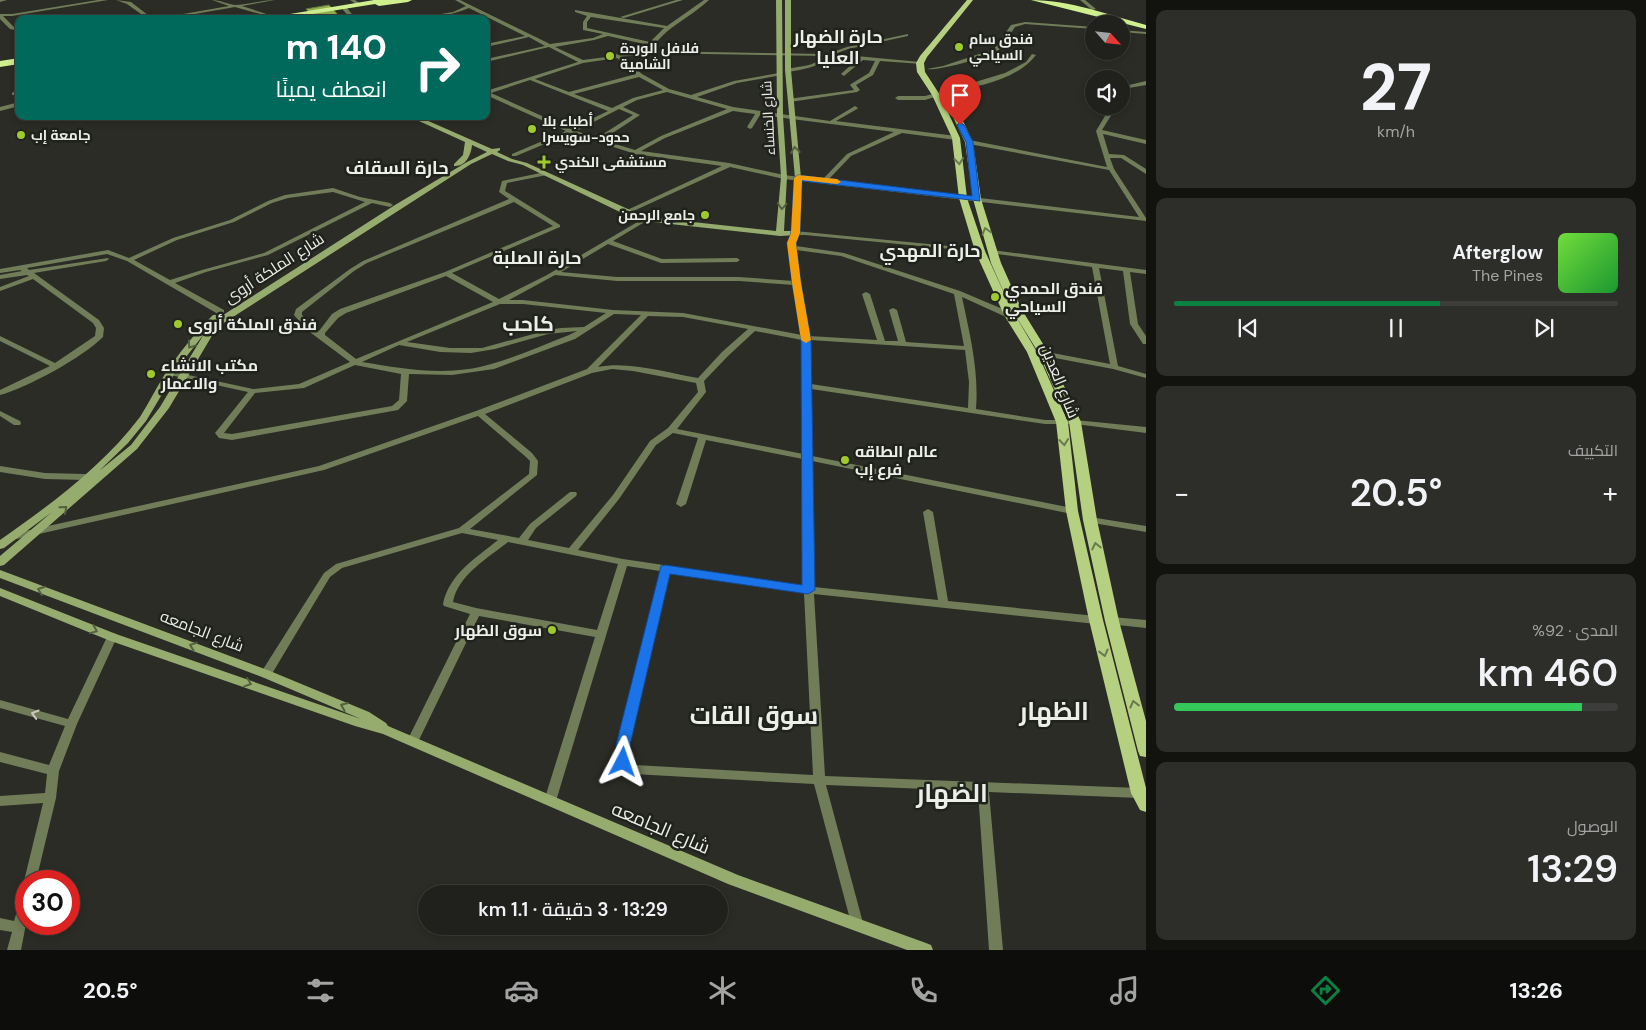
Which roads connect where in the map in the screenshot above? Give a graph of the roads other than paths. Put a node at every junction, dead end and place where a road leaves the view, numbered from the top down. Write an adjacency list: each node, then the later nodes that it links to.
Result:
1 (5, 0): 19 (street)
2 (106, 0): 36 (street)
3 (118, 0): 27 (street)
4 (217, 0): 22 (street)
5 (273, 0): 22 (street)
6 (389, 0): 20 (highway)
7 (408, 0): 24 (highway)
8 (457, 0): 23 (street)
9 (660, 0): 21 (street)
10 (681, 0): 21 (street)
11 (707, 0): 40 (street)
12 (779, 0): 53 (street, شارع الخنساء)
13 (788, 0): 54 (street, شارع الخنساء)
14 (970, 0): 65 (main road)
15 (981, 0): 65 (main road)
16 (1035, 0): 39 (highway)
17 (1050, 0): 25 (highway)
18 (1082, 0): 25 (street)
19 (0, 1)
20 (356, 2): 30 (highway)
21 (668, 5): 38 (street)
22 (237, 6): 28 (street); 29 (street)
23 (469, 6): 33 (street); 34 (street)
24 (345, 9): 31 (highway); 32 (street)
25 (1094, 9): 39 (highway)
26 (577, 11): 35 (street)
27 (146, 15)
28 (181, 15)
29 (267, 15)
30 (285, 15)
31 (308, 15)
32 (350, 15)
33 (440, 15)
34 (487, 15)
35 (590, 15): 38 (street); 45 (street)
36 (1, 16): 42 (street)
37 (490, 16): 47 (street)
38 (617, 18): 40 (street)
39 (1146, 25)
40 (667, 27): 48 (street)
41 (1085, 27): 65 (street)
42 (15, 29)
43 (1130, 32): 44 (street)
44 (1146, 33)
45 (606, 35): 48 (street); 50 (street)
46 (906, 35): 55 (street)
47 (529, 36): 49 (street); 50 (street)
48 (651, 44): 51 (street)
49 (490, 45)
50 (549, 46): 61 (street); 63 (street)
51 (648, 52): 52 (street); 53 (street)
52 (616, 55): 63 (street); 68 (street)
53 (779, 55): 54 (street); 69 (street, شارع الخنساء)
54 (788, 55): 55 (street); 66 (street, شارع الخنساء)
55 (828, 55): 57 (street); 66 (street)
56 (1034, 55): 76 (street)
57 (863, 57): 59 (street); 67 (street)
58 (15, 58): 60 (highway)
59 (878, 59): 65 (street); 80 (street)
60 (0, 60)
61 (490, 60)
62 (15, 62): 64 (highway)
63 (582, 62): 70 (street)
64 (0, 64)
65 (925, 66): 76 (main road, شارع العدين)
66 (788, 70): 80 (street, شارع الخنساء)
67 (844, 74)
68 (640, 75): 73 (street); 75 (street)
69 (779, 75): 78 (street); 89 (street, شارع الخنساء)
70 (530, 79): 74 (street); 75 (street)
71 (1146, 84): 72 (street)
72 (1130, 86)
73 (667, 90): 78 (street); 82 (street)
74 (490, 92)
75 (571, 93): 86 (street)
76 (941, 93): 79 (street); 98 (main road, شارع العدين); 101 (main road, شارع العدين)
77 (490, 94): 95 (street)
78 (691, 97): 85 (street)
79 (898, 98)
80 (790, 100): 90 (street, شارع الخنساء)
81 (15, 105): 84 (street)
82 (618, 107): 86 (street); 99 (street)
83 (855, 108): 93 (street)
84 (0, 109)
85 (732, 109): 87 (street); 104 (street)
86 (611, 110): 95 (street)
87 (758, 113): 89 (street); 94 (street)
88 (1108, 115): 97 (street)
89 (780, 116): 90 (street); 114 (street, شارع الخنساء)
90 (791, 118): 93 (street); 115 (street, شارع الخنساء, one-way to 90)
91 (421, 120): 100 (street)
92 (436, 120): 103 (street)
93 (831, 122): 96 (street)
94 (750, 127)
95 (571, 131): 99 (street); 105 (street)
96 (901, 131): 98 (street); 116 (street)
97 (1098, 131): 102 (street); 106 (street)
98 (956, 138): 117 (main road, شارع العدين, one-way to 117)
99 (597, 140): 104 (street)
100 (468, 141): 103 (street); 108 (street)
101 (969, 142): 111 (street); 119 (main road, شارع العدين)
102 (1146, 142)
103 (495, 150): 105 (street); 107 (street); 108 (street, شارع الملكة أروى)
104 (635, 152): 110 (street)
105 (514, 155): 109 (street)
106 (1106, 156): 111 (street); 112 (street)
107 (506, 158): 108 (street); 109 (street)
108 (466, 162): 121 (street, شارع الملكة أروى); 169 (street, شارع الملكة أروى)
109 (525, 164): 113 (street)
110 (729, 165): 114 (street); 122 (street)
111 (1111, 169): 124 (street)
112 (1146, 172)
113 (545, 174): 118 (street); 122 (street)
114 (784, 177): 115 (street); 126 (street, شارع الخنساء, one-way to 126)
115 (798, 178): 116 (street); 125 (street, شارع الخنساء)
116 (825, 180): 117 (street)
117 (962, 198): 119 (street); 129 (main road, شارع العدين)
118 (515, 199): 137 (street); 154 (street)
119 (977, 199): 124 (street); 129 (main road, شارع العدين, one-way to 119)
120 (370, 202): 121 (street); 131 (street); 142 (street)
121 (390, 205): 148 (street, شارع الملكة أروى)
122 (627, 212): 123 (street)
123 (646, 219): 126 (street); 127 (street)
124 (1144, 221)
125 (795, 233): 126 (street); 128 (street); 129 (street)
126 (780, 234): 128 (street)
127 (608, 242): 132 (street); 139 (street)
128 (792, 246): 141 (street); 144 (street)
129 (986, 251): 133 (street); 151 (main road, شارع العدين); 162 (main road, شارع العدين)
130 (118, 256): 131 (street); 136 (street); 136 (street)
131 (128, 260): 142 (street)
132 (737, 260)
133 (1095, 266): 134 (street); 165 (street)
134 (1126, 270): 138 (street); 157 (street)
135 (0, 271): 136 (street)
136 (27, 272): 140 (street); 143 (street); 164 (street)
137 (446, 272): 146 (street); 154 (street)
138 (1146, 272)
139 (555, 273): 141 (street); 146 (street)
140 (0, 277)
141 (796, 283): 156 (street)
142 (169, 284): 148 (street)
143 (0, 289)
144 (957, 293): 151 (street); 161 (street)
145 (866, 294): 159 (street)
146 (498, 302): 149 (street); 158 (street)
147 (893, 310): 160 (street)
148 (221, 312): 168 (street, شارع الملكة أروى, one-way to 168)
149 (613, 312): 150 (street); 153 (street)
150 (647, 314): 152 (street); 166 (street)
151 (1009, 315): 162 (main road, شارع العدين)
152 (754, 328): 156 (street); 171 (street)
153 (587, 329): 158 (street); 167 (street)
154 (322, 336): 163 (street)
155 (0, 338): 164 (street)
156 (806, 338): 159 (street); 172 (street)
157 (1146, 342)
158 (398, 343): 163 (street)
159 (882, 343): 160 (street)
160 (903, 344): 161 (street)
161 (968, 348): 175 (street)
162 (1038, 352): 165 (street); 178 (main road, شارع العدين); 179 (main road, شارع العدين)
163 (356, 363): 167 (street); 173 (street)
164 (54, 365): 174 (street)
165 (1114, 367): 170 (street)
166 (590, 371): 171 (street); 177 (street)
167 (405, 372): 173 (street)
168 (170, 373): 169 (street); 186 (street, شارع الملكة أروى)
169 (183, 375): 173 (street); 194 (street, شارع الملكة أروى, one-way to 169)
170 (1146, 376)
171 (700, 381): 181 (street)
172 (806, 386): 175 (street); 184 (street)
173 (253, 392)
174 (0, 393)
175 (972, 412): 178 (street)
176 (0, 413): 180 (street)
177 (478, 413): 193 (street); 194 (street)
178 (1062, 422): 179 (street); 189 (main road, شارع العدين, one-way to 189)
179 (1075, 422): 182 (street); 191 (main road, شارع العدين)
180 (17, 424)
181 (671, 430): 183 (street); 199 (street)
182 (1146, 430)
183 (703, 436): 184 (street); 188 (street)
184 (808, 457): 189 (street); 204 (street)
185 (0, 468): 186 (street)
186 (86, 477): 195 (street, شارع الملكة أروى)
187 (572, 494): 197 (street)
188 (680, 504)
189 (1072, 511): 208 (main road, شارع العدين)
190 (928, 512): 206 (street)
191 (1090, 520): 192 (street); 209 (main road, شارع العدين, one-way to 191)
192 (1146, 529)
193 (462, 530): 196 (street); 213 (street)
194 (38, 531): 195 (street); 200 (street, شارع الملكة أروى)
195 (10, 538): 198 (street, شارع الملكة أروى)
196 (507, 538): 197 (street); 207 (street)
197 (522, 541): 199 (street)
198 (0, 545)
199 (572, 552): 201 (street)
200 (0, 562)
201 (623, 562): 202 (street); 211 (street)
202 (665, 569): 204 (street); 221 (street)
203 (0, 574): 213 (street, شارع الجامعه, one-way to 203)
204 (808, 590): 206 (street); 221 (street)
205 (0, 592): 212 (street, شارع الجامعه, one-way to 212)
206 (944, 604): 208 (street)
207 (476, 612): 211 (street); 217 (street)
208 (1096, 620): 223 (main road, شارع العدين, one-way to 223)
209 (1112, 621): 210 (street); 218 (main road, شارع العدين, one-way to 209)
210 (1146, 624)
211 (601, 634): 226 (street)
212 (112, 637): 215 (street); 216 (street, شارع الجامعه, one-way to 216)
213 (266, 674): 216 (street, شارع الجامعه, one-way to 213)
214 (0, 704): 215 (street, one-way to 214)
215 (71, 724): 220 (street)
216 (386, 730): 217 (street, شارع الجامعه)
217 (412, 741): 226 (street, شارع الجامعه)
218 (1146, 751)
219 (0, 757): 220 (street)
220 (54, 771): 224 (street)
221 (819, 780): 222 (street); 230 (street)
222 (984, 787): 223 (street); 235 (street)
223 (1139, 793): 227 (main road, شارع العدين)
224 (50, 798): 225 (street); 228 (street)
225 (0, 801)
226 (550, 801): 230 (street, شارع الجامعه)
227 (1146, 805)
228 (33, 870)
229 (0, 924): 231 (street)
230 (857, 924): 234 (street, شارع الجامعه)
231 (15, 927)
232 (17, 935): 233 (street)
233 (14, 950)
234 (926, 950)
235 (996, 950)

